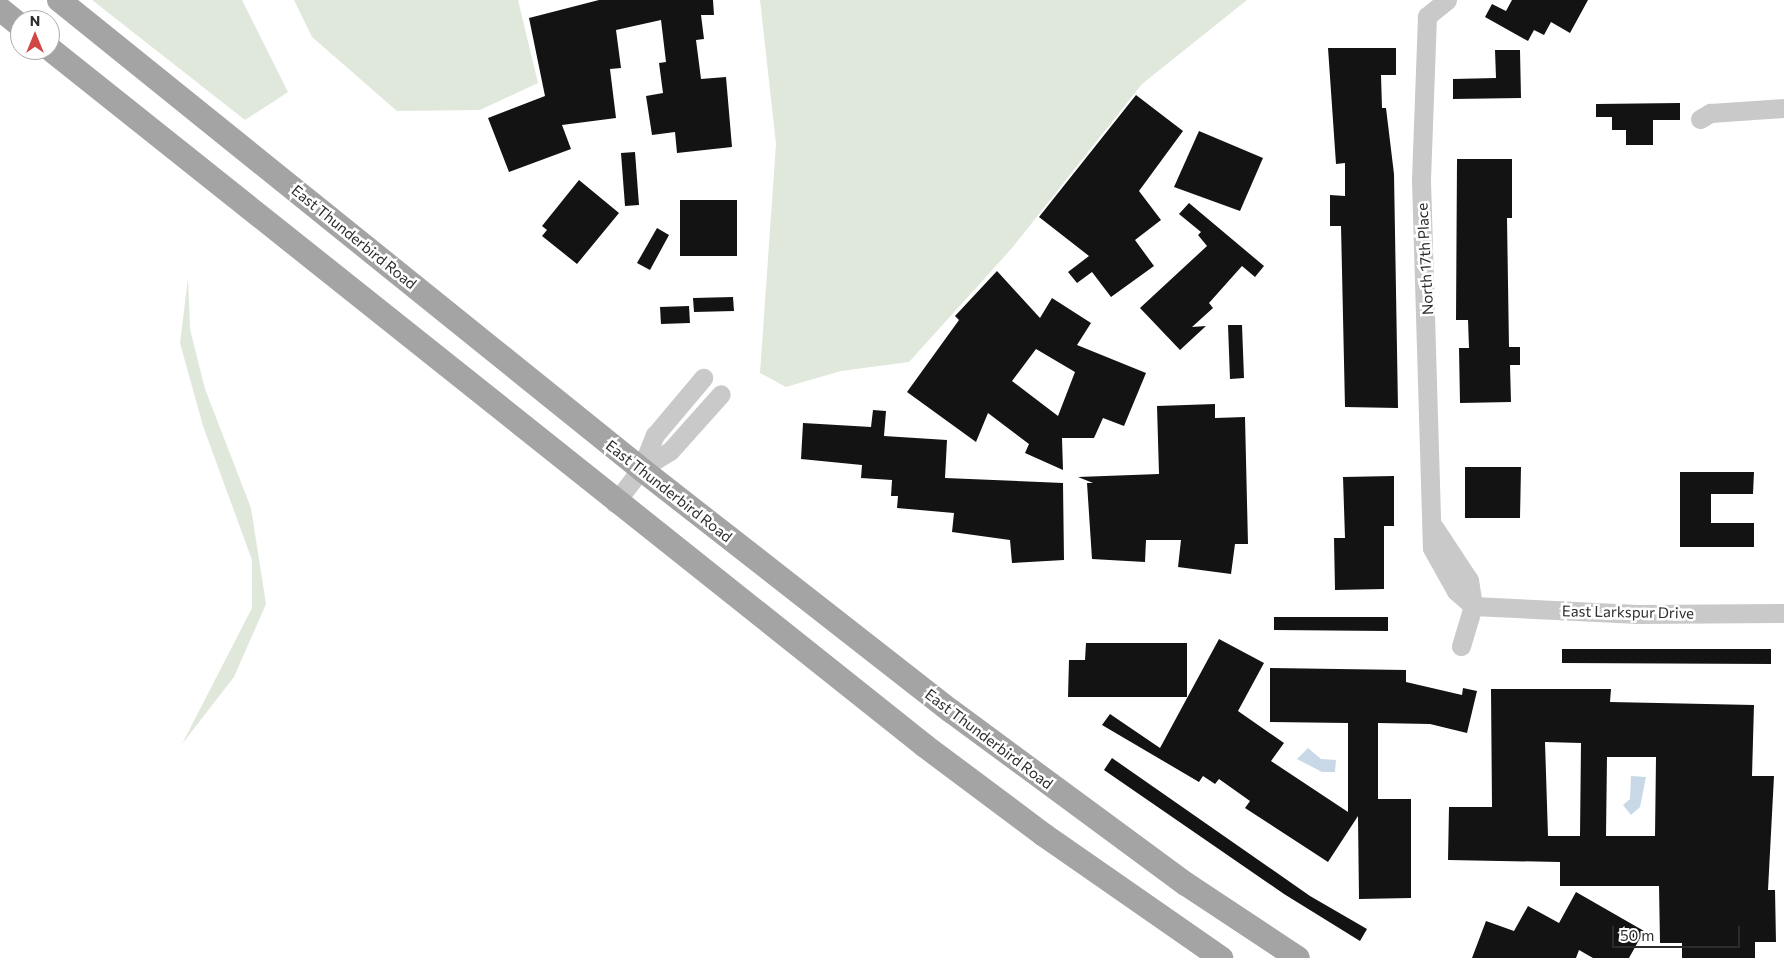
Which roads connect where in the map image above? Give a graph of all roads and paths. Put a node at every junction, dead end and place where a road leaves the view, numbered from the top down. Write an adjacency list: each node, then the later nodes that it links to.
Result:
1 (59, 0): 10 (main road, East Thunderbird Road)
2 (1446, 0): 12 (street, North 17th Place)
3 (0, 9): 4 (main road)
4 (10, 17)
5 (60, 57): 11 (main road)
6 (1784, 108): 7 (street)
7 (1700, 119)
8 (702, 378): 10 (street)
9 (721, 394): 10 (street)
10 (641, 469): 11 (street); 16 (main road, East Thunderbird Road)
11 (615, 503): 15 (main road)
12 (1473, 606): 13 (street, East Larkspur Drive); 14 (street)
13 (1784, 613)
14 (1462, 646)
15 (1221, 958)
16 (1298, 958)

